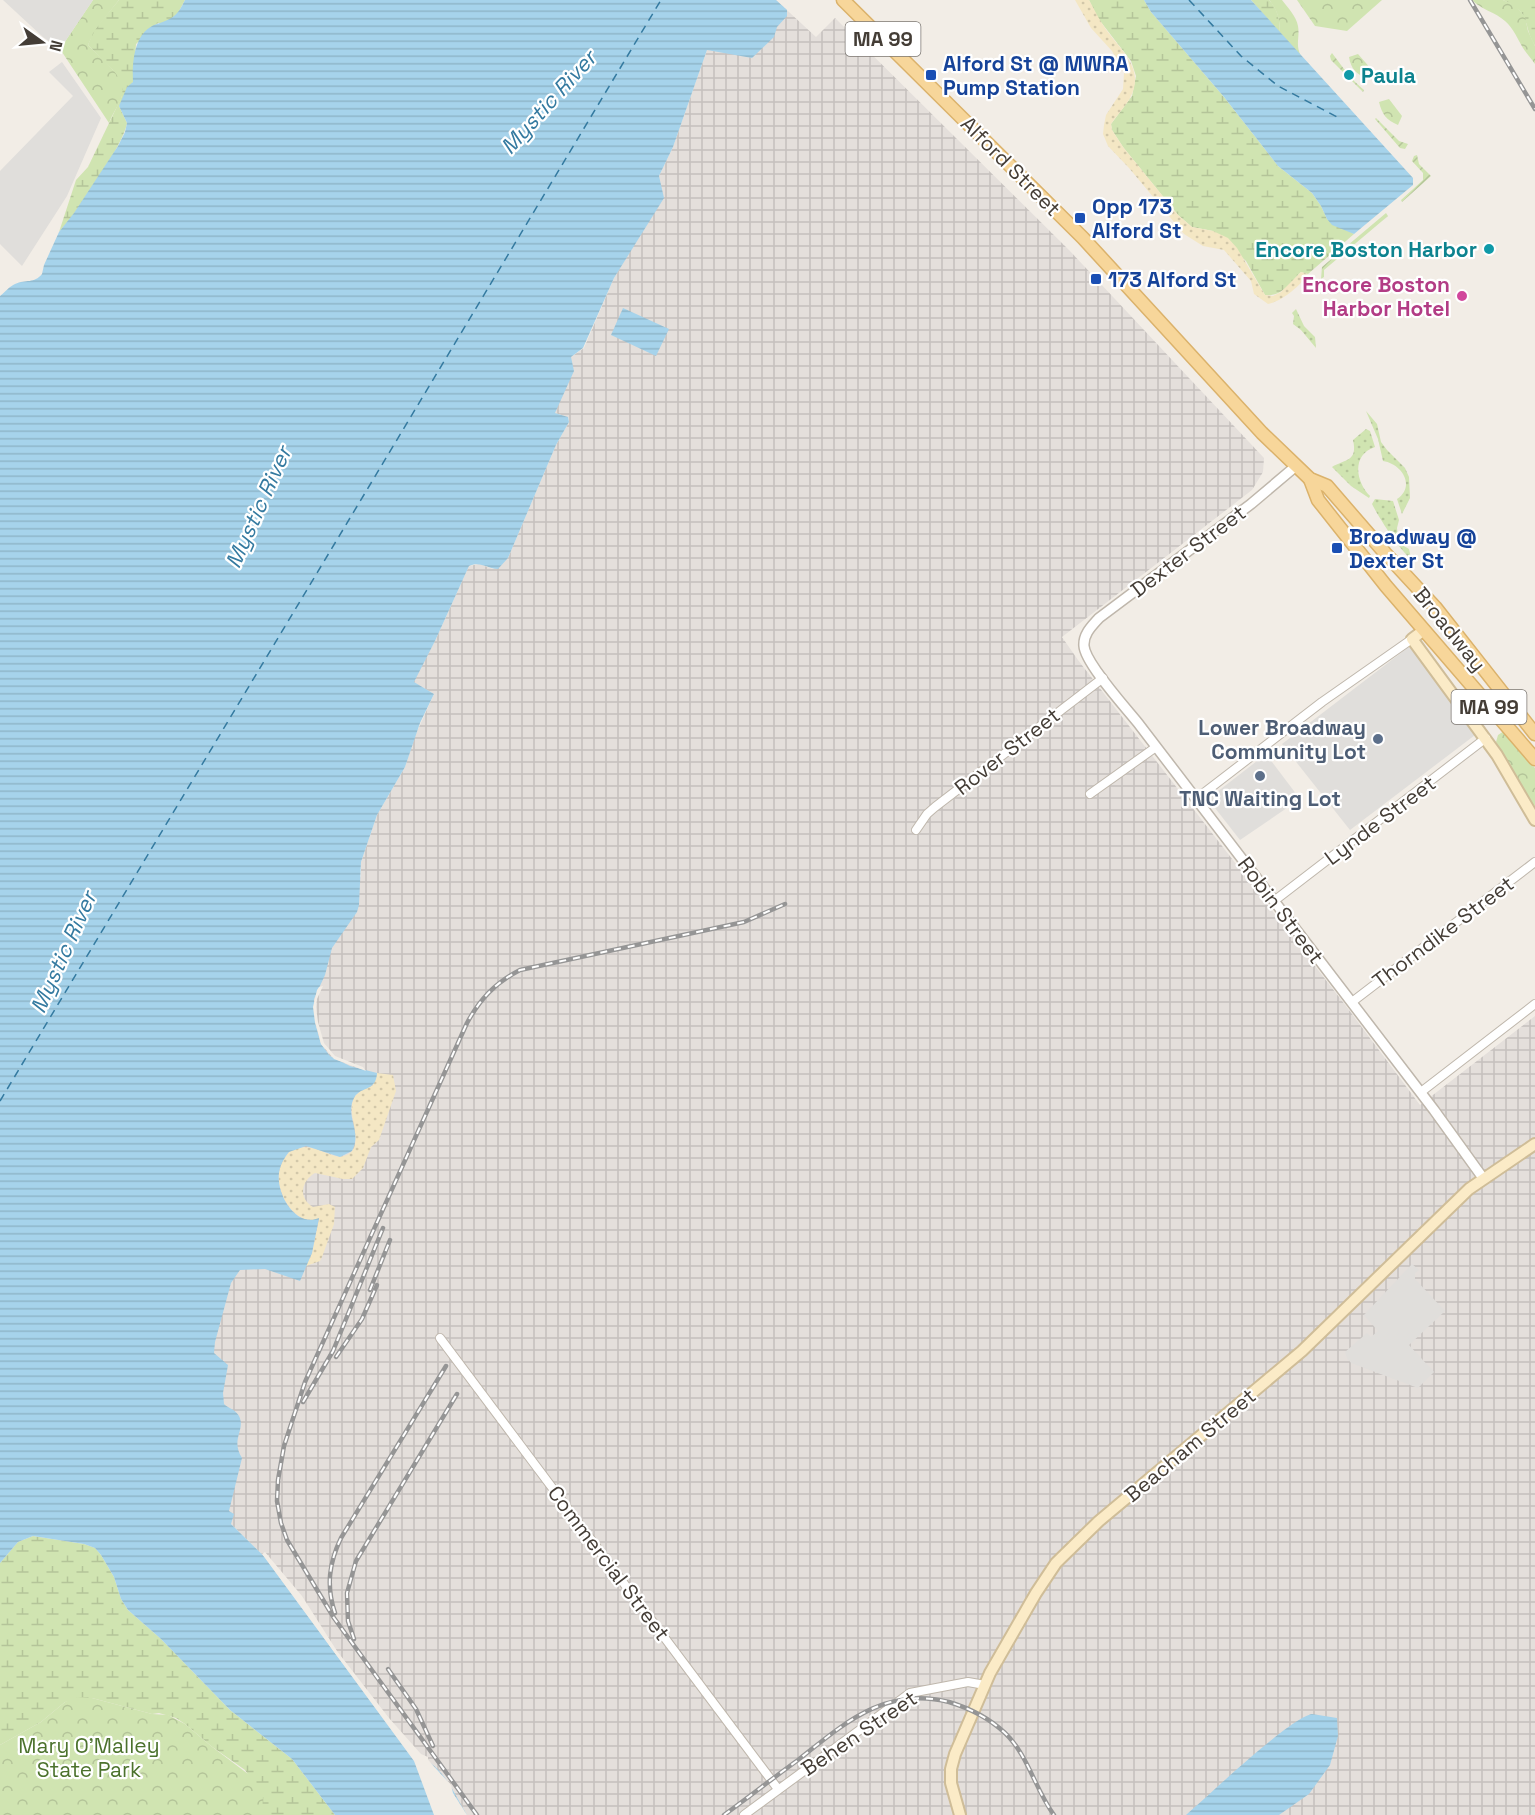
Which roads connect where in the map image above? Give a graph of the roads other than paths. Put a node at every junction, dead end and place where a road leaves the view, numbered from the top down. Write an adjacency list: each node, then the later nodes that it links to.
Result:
1 (843, 1): 2 (main road, Alford Street / MA 99)
2 (1296, 466): 3 (main road, Broadway / MA 99); 6 (street, Dexter Street)
3 (1310, 479): 4 (main road, Broadway / MA 99); 8 (main road, Broadway / MA 99)
4 (1424, 630): 5 (main road); 11 (main road, Broadway / MA 99)
5 (1413, 639): 9 (main road); 13 (street)
6 (1084, 641): 7 (street, Robin Street)
7 (1103, 678): 10 (street, Robin Street); 15 (street, Rover Street)
8 (1535, 734)
9 (1486, 738): 14 (main road); 17 (street, Lynde Street)
10 (1156, 747): 12 (street); 13 (street, Robin Street)
11 (1535, 759)
12 (1090, 794)
13 (1196, 799): 17 (street, Robin Street)
14 (1535, 820)
15 (916, 830)
16 (1535, 862): 18 (street, Thorndike Street)
17 (1274, 901): 18 (street, Robin Street)
18 (1352, 1002): 20 (street, Robin Street)
19 (1535, 1004): 20 (street)
20 (1421, 1092): 22 (street, Robin Street)
21 (1535, 1144): 22 (main road, Beacham Street)
22 (1483, 1178): 24 (main road, Beacham Street)
23 (440, 1338): 25 (street, Commercial Street)
24 (985, 1685): 25 (street, Behen Street); 27 (main road, Beacham Street)
25 (778, 1789): 26 (street, Behen Street)
26 (744, 1815)
27 (960, 1815)

